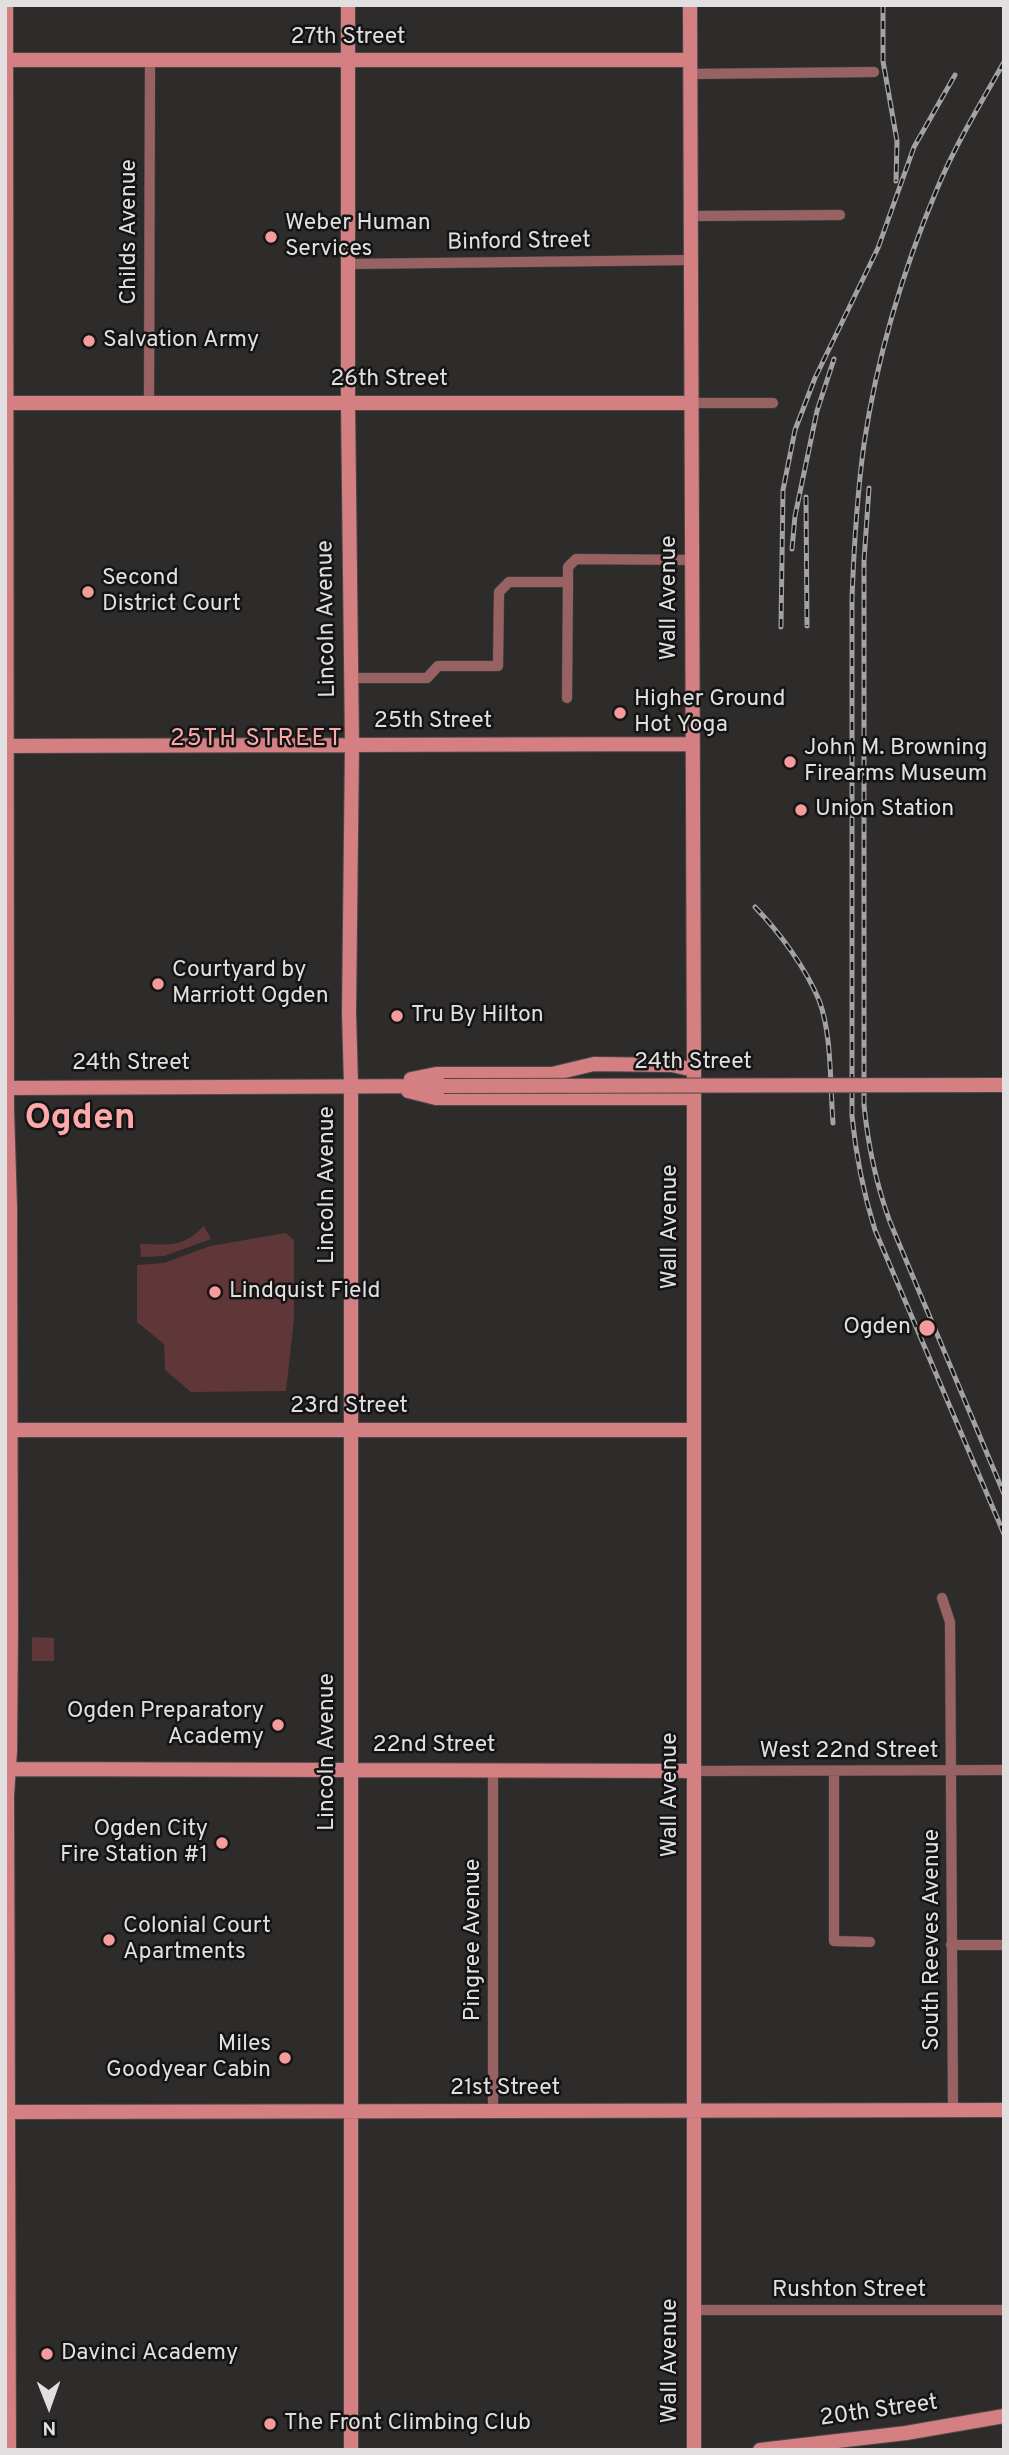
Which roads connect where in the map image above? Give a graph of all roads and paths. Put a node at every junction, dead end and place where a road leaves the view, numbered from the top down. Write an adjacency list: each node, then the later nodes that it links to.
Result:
1 (6, 5): 4 (street)
2 (348, 5): 6 (street, Lincoln Avenue)
3 (690, 5): 7 (street, Wall Avenue)
4 (6, 60): 5 (street, 27th Street); 13 (street)
5 (150, 60): 6 (street, 27th Street); 14 (street, Childs Avenue)
6 (348, 60): 7 (street, 27th Street); 12 (street, Lincoln Avenue)
7 (690, 67): 8 (street); 10 (street, Wall Avenue)
8 (874, 72)
9 (840, 215): 10 (street)
10 (691, 216): 11 (street, Wall Avenue)
11 (691, 260): 12 (street, Binford Street); 16 (street, Wall Avenue)
12 (348, 264): 15 (street, Lincoln Avenue)
13 (7, 403): 14 (street, 26th Street); 24 (street)
14 (149, 403): 15 (street, 26th Street)
15 (348, 403): 16 (street, 26th Street); 20 (street, Lincoln Avenue)
16 (692, 403): 17 (street, 26th Street); 18 (street, Wall Avenue)
17 (773, 403)
18 (693, 560): 19 (street); 22 (street, Wall Avenue)
19 (568, 582): 20 (street); 21 (street)
20 (351, 678): 23 (street, Lincoln Avenue)
21 (568, 698)
22 (693, 744): 23 (street, 25th Street); 25 (street, Wall Avenue)
23 (352, 745): 24 (street, 25th Street); 26 (street, Lincoln Avenue)
24 (7, 746): 29 (street)
25 (694, 1070): 27 (street, 24th Street); 30 (street, Wall Avenue)
26 (351, 1085): 27 (street, 24th Street); 29 (street, 24th Street); 32 (street, Lincoln Avenue)
27 (382, 1085): 28 (street, 24th Street, bridge); 30 (street, 24th Street)
28 (1004, 1085)
29 (6, 1088): 31 (street)
30 (694, 1098): 33 (street, Wall Avenue)
31 (8, 1430): 32 (street, 23rd Street); 35 (street)
32 (350, 1430): 33 (street, 23rd Street); 37 (street, Lincoln Avenue)
33 (694, 1430): 40 (street, Wall Avenue)
34 (942, 1598): 41 (street, South Reeves Avenue)
35 (8, 1645): 36 (street)
36 (7, 1769): 37 (street, 22nd Street); 50 (street)
37 (351, 1769): 38 (street, 22nd Street); 51 (street, Lincoln Avenue)
38 (493, 1769): 40 (street, 22nd Street); 48 (street, Pingree Avenue)
39 (1004, 1770): 41 (street, West 22nd Street)
40 (694, 1771): 42 (street, West 22nd Street); 49 (street, Wall Avenue)
41 (952, 1771): 42 (street, West 22nd Street); 44 (street, South Reeves Avenue)
42 (834, 1772): 43 (street)
43 (870, 1942)
44 (951, 1945): 45 (street); 46 (street, South Reeves Avenue)
45 (1004, 1945)
46 (953, 2109): 47 (street, 21st Street); 49 (street, 21st Street)
47 (1004, 2110)
48 (494, 2111): 49 (street, 21st Street); 51 (street, 21st Street)
49 (694, 2111): 53 (street, Wall Avenue)
50 (7, 2112): 51 (street, 21st Street); 52 (street)
51 (351, 2113): 57 (street, Lincoln Avenue)
52 (7, 2250): 56 (street)
53 (694, 2310): 54 (street, Rushton Street); 58 (street, Wall Avenue)
54 (1004, 2310)
55 (1004, 2416): 59 (street, 20th Street)
56 (9, 2450)
57 (351, 2450)
58 (694, 2450)
59 (760, 2450)

